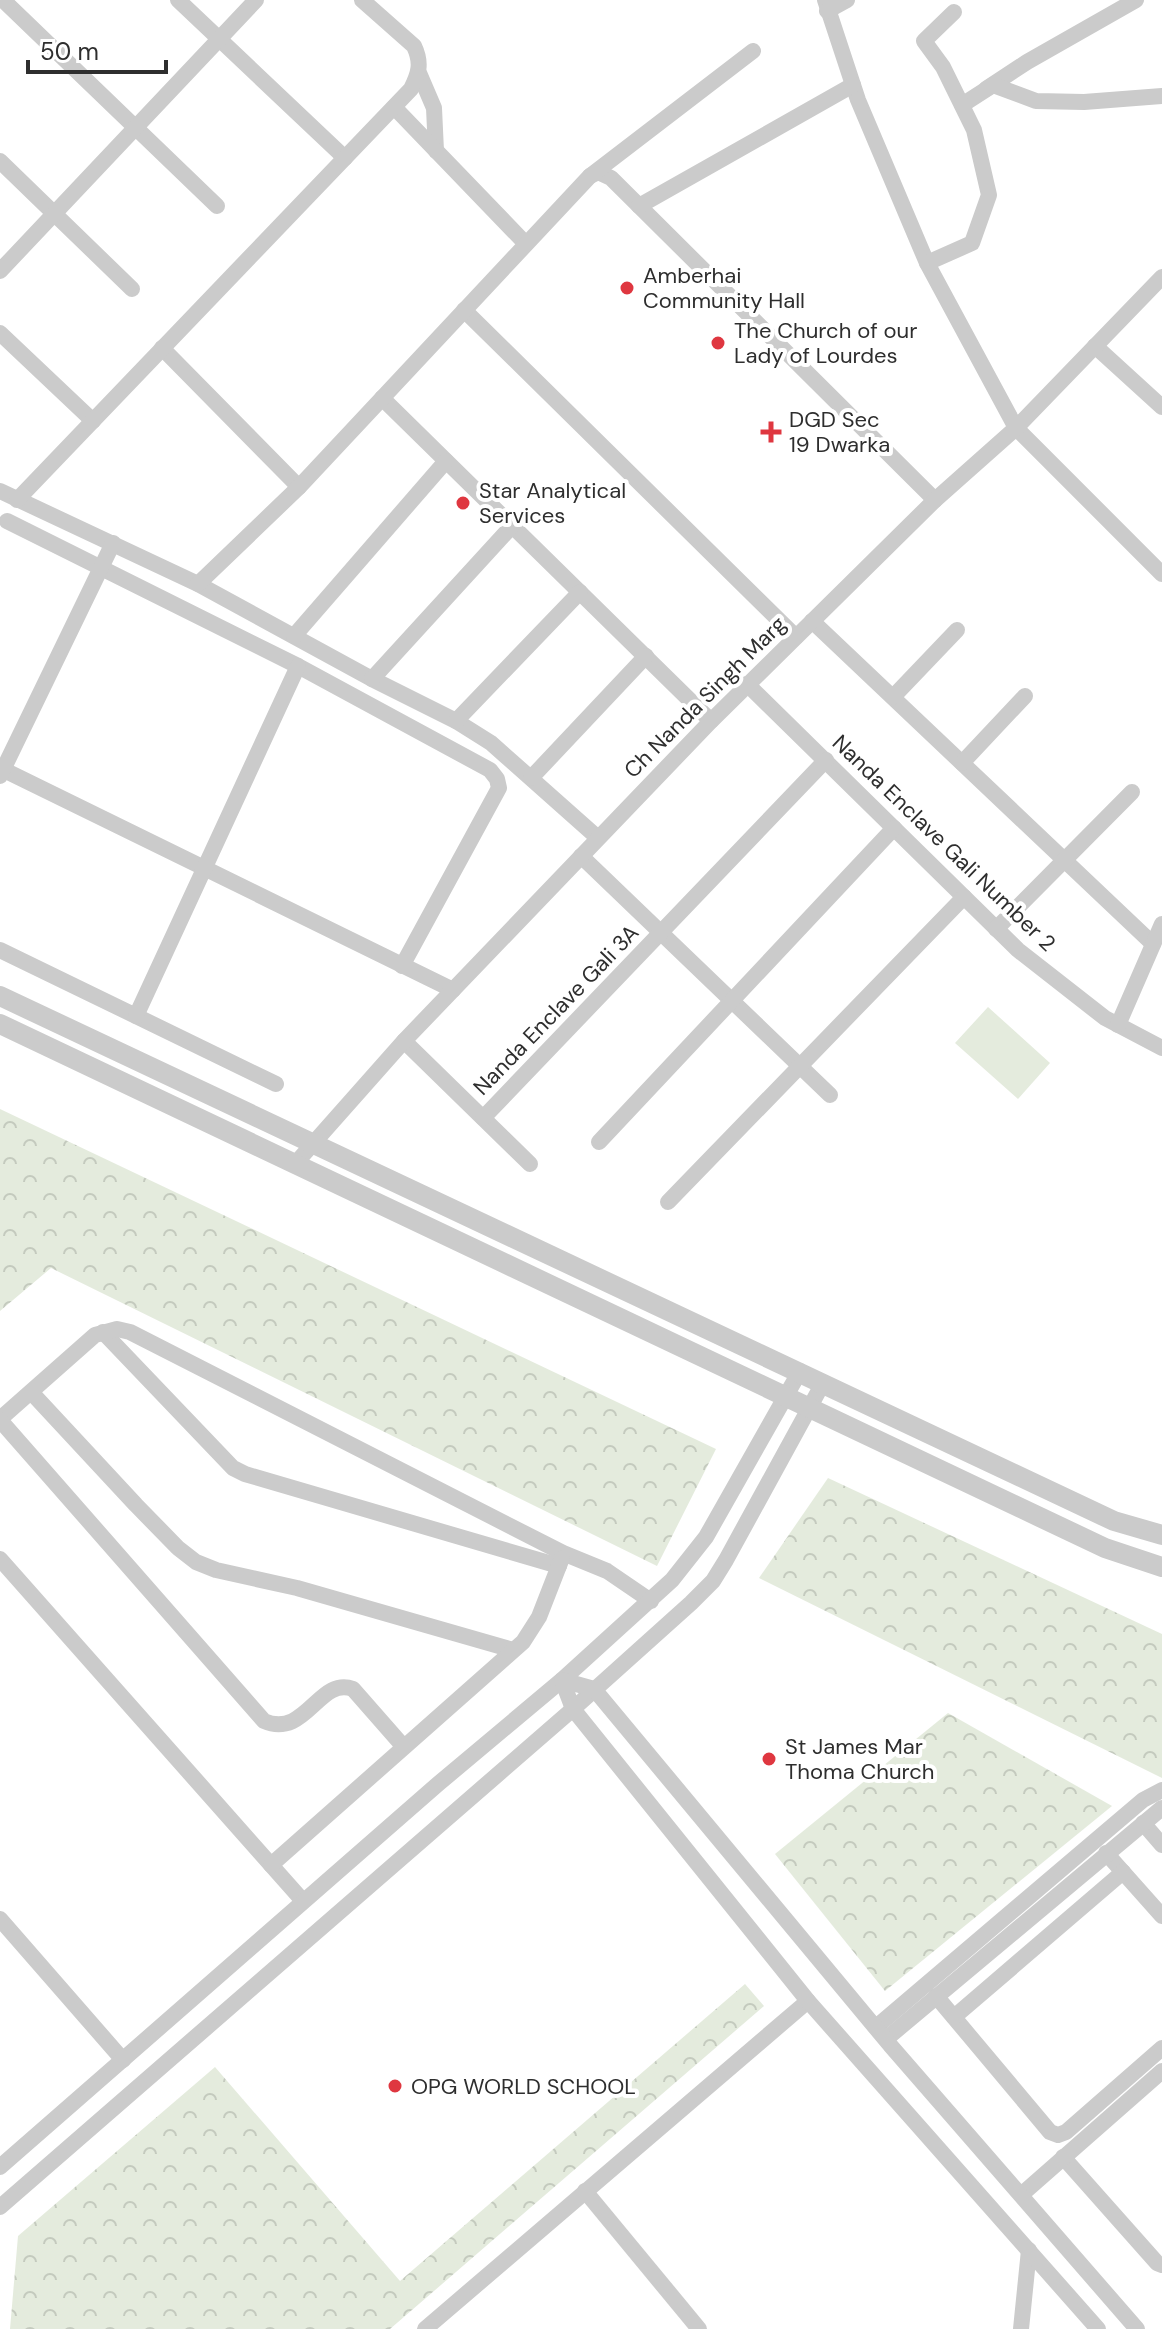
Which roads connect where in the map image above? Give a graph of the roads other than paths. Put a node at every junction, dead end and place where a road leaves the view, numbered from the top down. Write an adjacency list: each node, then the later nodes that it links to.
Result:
1 (178, 0): 9 (street)
2 (256, 0): 9 (street)
3 (362, 0): 11 (street)
4 (847, 0): 7 (street)
5 (1136, 0): 13 (street)
6 (5, 1): 17 (street)
7 (826, 6): 12 (street)
8 (954, 12): 15 (street)
9 (220, 40): 17 (street); 19 (street)
10 (753, 51): 21 (street)
11 (419, 73): 16 (street); 18 (street)
12 (853, 85): 23 (street); 26 (street)
13 (986, 89): 14 (street); 15 (street)
14 (1162, 96)
15 (962, 105): 26 (street)
16 (394, 107): 18 (street); 19 (street)
17 (135, 130): 22 (street); 24 (street)
18 (436, 151): 25 (street)
19 (345, 158): 33 (street)
20 (0, 161): 24 (street)
21 (590, 176): 23 (street); 25 (street)
22 (217, 206)
23 (639, 206): 42 (street)
24 (55, 214): 27 (street); 29 (street)
25 (526, 244): 30 (street)
26 (927, 263): 37 (street)
27 (0, 271)
28 (1162, 277): 32 (street, Ch Nanda Singh Marg)
29 (132, 289)
30 (464, 310): 34 (street); 53 (street)
31 (0, 333): 36 (street)
32 (1095, 346): 35 (street); 37 (street, Ch Nanda Singh Marg)
33 (162, 348): 36 (street); 39 (street)
34 (382, 398): 38 (street); 39 (street)
35 (1162, 407)
36 (93, 421): 41 (street)
37 (1016, 428): 42 (street, Ch Nanda Singh Marg); 47 (street)
38 (446, 461): 44 (street); 52 (street)
39 (299, 487): 48 (street)
40 (0, 491): 41 (street)
41 (17, 500): 45 (street)
42 (935, 500): 50 (street, Ch Nanda Singh Marg)
43 (7, 521): 46 (street)
44 (512, 526): 49 (street); 56 (street)
45 (113, 543): 46 (street); 48 (street)
46 (101, 569): 55 (street); 64 (street)
47 (1162, 574)
48 (198, 584): 52 (street)
49 (580, 592): 54 (street); 60 (street)
50 (812, 621): 53 (street, Ch Nanda Singh Marg); 59 (street)
51 (957, 630): 59 (street)
52 (294, 636): 56 (street)
53 (796, 637): 57 (street, Ch Nanda Singh Marg)
54 (646, 656): 61 (street); 65 (street)
55 (298, 666): 71 (street); 78 (street)
56 (372, 679): 60 (street)
57 (747, 684): 61 (street, Ch Nanda Singh Marg); 62 (street, Nanda Enclave Gali Number 2)
58 (1025, 696): 63 (street)
59 (893, 697): 63 (street)
60 (456, 721): 65 (street)
61 (711, 721): 68 (street, Ch Nanda Singh Marg)
62 (826, 760): 67 (street, Nanda Enclave Gali Number 2); 75 (street, Nanda Enclave Gali 3A)
63 (962, 763): 70 (street)
64 (1, 771): 71 (street)
65 (531, 778): 68 (street)
66 (1132, 792): 70 (street)
67 (894, 828): 72 (street, Nanda Enclave Gali Number 2); 81 (street)
68 (598, 838): 69 (street, Ch Nanda Singh Marg)
69 (581, 856): 75 (street); 79 (street, Ch Nanda Singh Marg)
70 (1065, 860): 74 (street); 76 (street)
71 (203, 868): 78 (street); 82 (street)
72 (964, 897): 74 (street, Nanda Enclave Gali Number 2); 87 (street)
73 (1162, 924): 76 (street)
74 (996, 929): 84 (street, Nanda Enclave Gali Number 2)
75 (661, 933): 81 (street); 90 (street, Nanda Enclave Gali 3A)
76 (1153, 944): 84 (street)
77 (0, 950): 82 (street)
78 (402, 966): 79 (street)
79 (453, 990): 85 (street, Ch Nanda Singh Marg)
80 (0, 996): 92 (street)
81 (732, 1001): 87 (street); 91 (street)
82 (136, 1016): 88 (street)
83 (0, 1024): 93 (street)
84 (1118, 1025): 86 (street, Nanda Enclave Gali Number 2)
85 (404, 1041): 90 (street); 92 (street, Ch Nanda Singh Marg)
86 (1162, 1048)
87 (800, 1066): 89 (street); 95 (street)
88 (276, 1084)
89 (830, 1095)
90 (483, 1118): 94 (street)
91 (599, 1142)
92 (312, 1143): 93 (street, Ch Nanda Singh Marg); 97 (street)
93 (295, 1164): 100 (street)
94 (530, 1164)
95 (668, 1202)
96 (103, 1332): 99 (street); 105 (street); 105 (street)
97 (800, 1371): 98 (street); 100 (street)
98 (823, 1383): 101 (street); 103 (street)
99 (31, 1392): 102 (street); 108 (street)
100 (785, 1396): 101 (street); 107 (street)
101 (811, 1408): 106 (street); 110 (street)
102 (0, 1420): 112 (street)
103 (1162, 1535)
104 (0, 1559): 117 (street)
105 (561, 1560): 107 (street); 108 (street)
106 (1162, 1567)
107 (651, 1601): 109 (street)
108 (513, 1650): 112 (street)
109 (562, 1680): 110 (street); 111 (street); 119 (street)
110 (594, 1689): 111 (street); 125 (street)
111 (573, 1709): 123 (street); 133 (street)
112 (403, 1746): 117 (street)
113 (1162, 1790): 114 (street)
114 (1153, 1814): 115 (street); 116 (street); 125 (street)
115 (1162, 1845)
116 (1106, 1853): 118 (street); 122 (street)
117 (271, 1865): 119 (street)
118 (1123, 1872): 120 (street); 124 (street)
119 (303, 1901): 127 (street)
120 (1162, 1916)
121 (0, 1919): 127 (street)
122 (936, 1996): 124 (street); 125 (street)
123 (808, 2001): 131 (street); 134 (street)
124 (954, 2017): 126 (street)
125 (881, 2033): 132 (street)
126 (1162, 2048)
127 (123, 2060): 130 (street)
128 (1162, 2071): 129 (street)
129 (1063, 2157): 132 (street); 135 (street)
130 (0, 2167)
131 (585, 2191): 139 (street); 140 (street)
132 (1021, 2195): 136 (street)
133 (0, 2207)
134 (1029, 2250): 137 (street); 141 (street)
135 (1162, 2265)
136 (1118, 2307): 137 (street); 138 (street)
137 (1095, 2328)
138 (1133, 2328)
139 (425, 2329)
140 (699, 2329)
141 (1021, 2329)

